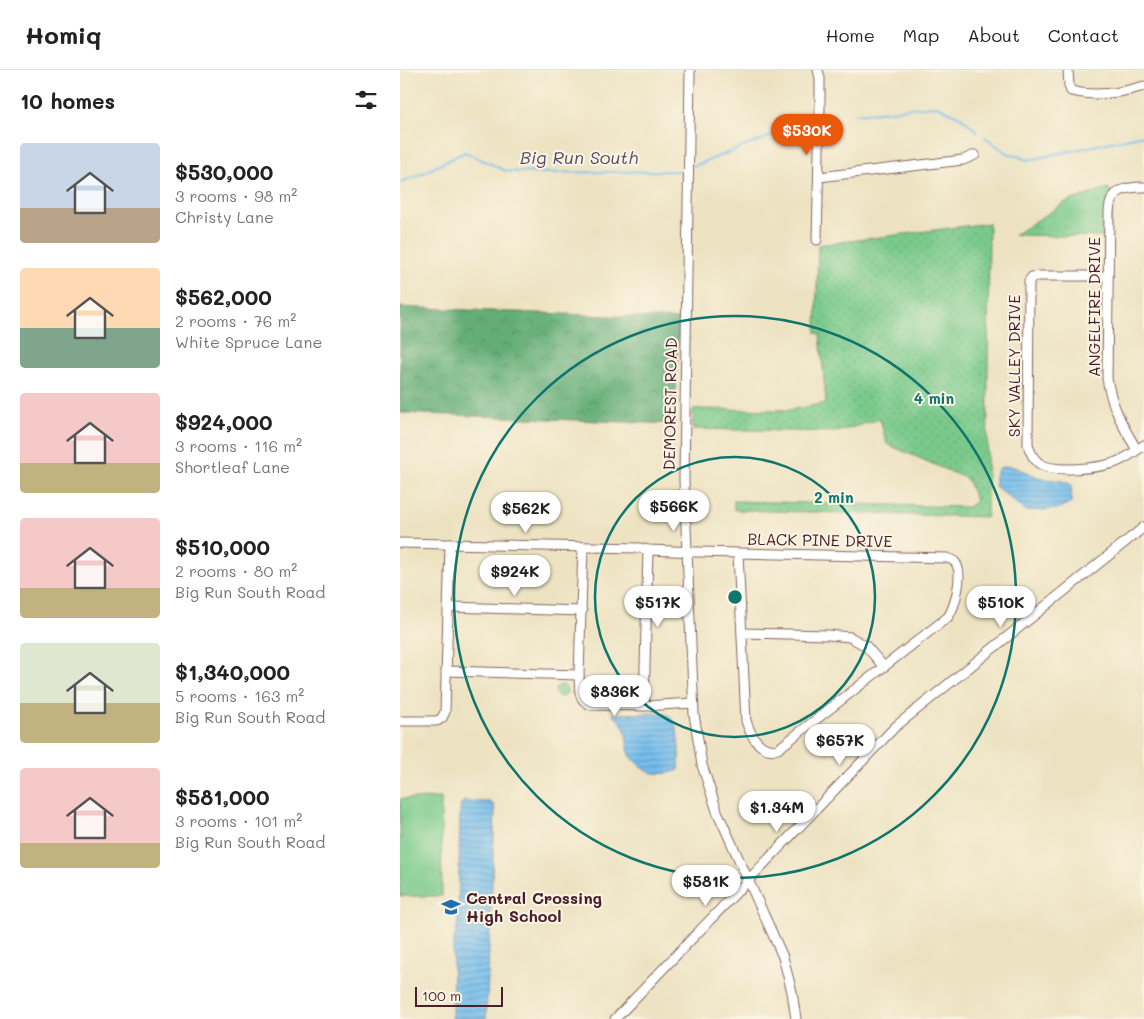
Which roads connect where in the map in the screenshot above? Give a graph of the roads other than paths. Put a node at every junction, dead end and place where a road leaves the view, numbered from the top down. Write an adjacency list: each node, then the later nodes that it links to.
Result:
1 (690, 70): 16 (street, DEMOREST ROAD)
2 (818, 70): 6 (street)
3 (1068, 70): 4 (street)
4 (1144, 86)
5 (975, 155): 6 (street)
6 (819, 177): 8 (street)
7 (1144, 188): 9 (street, ANGELFIRE DRIVE)
8 (817, 240)
9 (1108, 276): 10 (street, ANGELFIRE DRIVE); 10 (street, SKY VALLEY DRIVE)
10 (1141, 448)
11 (1144, 527): 27 (street)
12 (400, 543): 13 (street, BLACK PINE DRIVE)
13 (450, 544): 14 (street, BLACK PINE DRIVE); 18 (street)
14 (583, 547): 15 (street, BLACK PINE DRIVE); 19 (street)
15 (648, 550): 16 (street, BLACK PINE DRIVE); 25 (street)
16 (686, 551): 17 (street, BLACK PINE DRIVE); 24 (street, DEMOREST ROAD)
17 (738, 553): 20 (street); 21 (street, BLACK PINE DRIVE)
18 (448, 607): 19 (street); 22 (street)
19 (582, 611): 23 (street)
20 (743, 633): 21 (street); 21 (street)
21 (884, 667)
22 (446, 671): 23 (street); 26 (street)
23 (580, 675): 25 (street)
24 (693, 703): 25 (street); 27 (street, DEMOREST ROAD)
25 (644, 706)
26 (400, 721)
27 (748, 880): 28 (street); 29 (street, DEMOREST ROAD)
28 (615, 1019)
29 (796, 1019)

